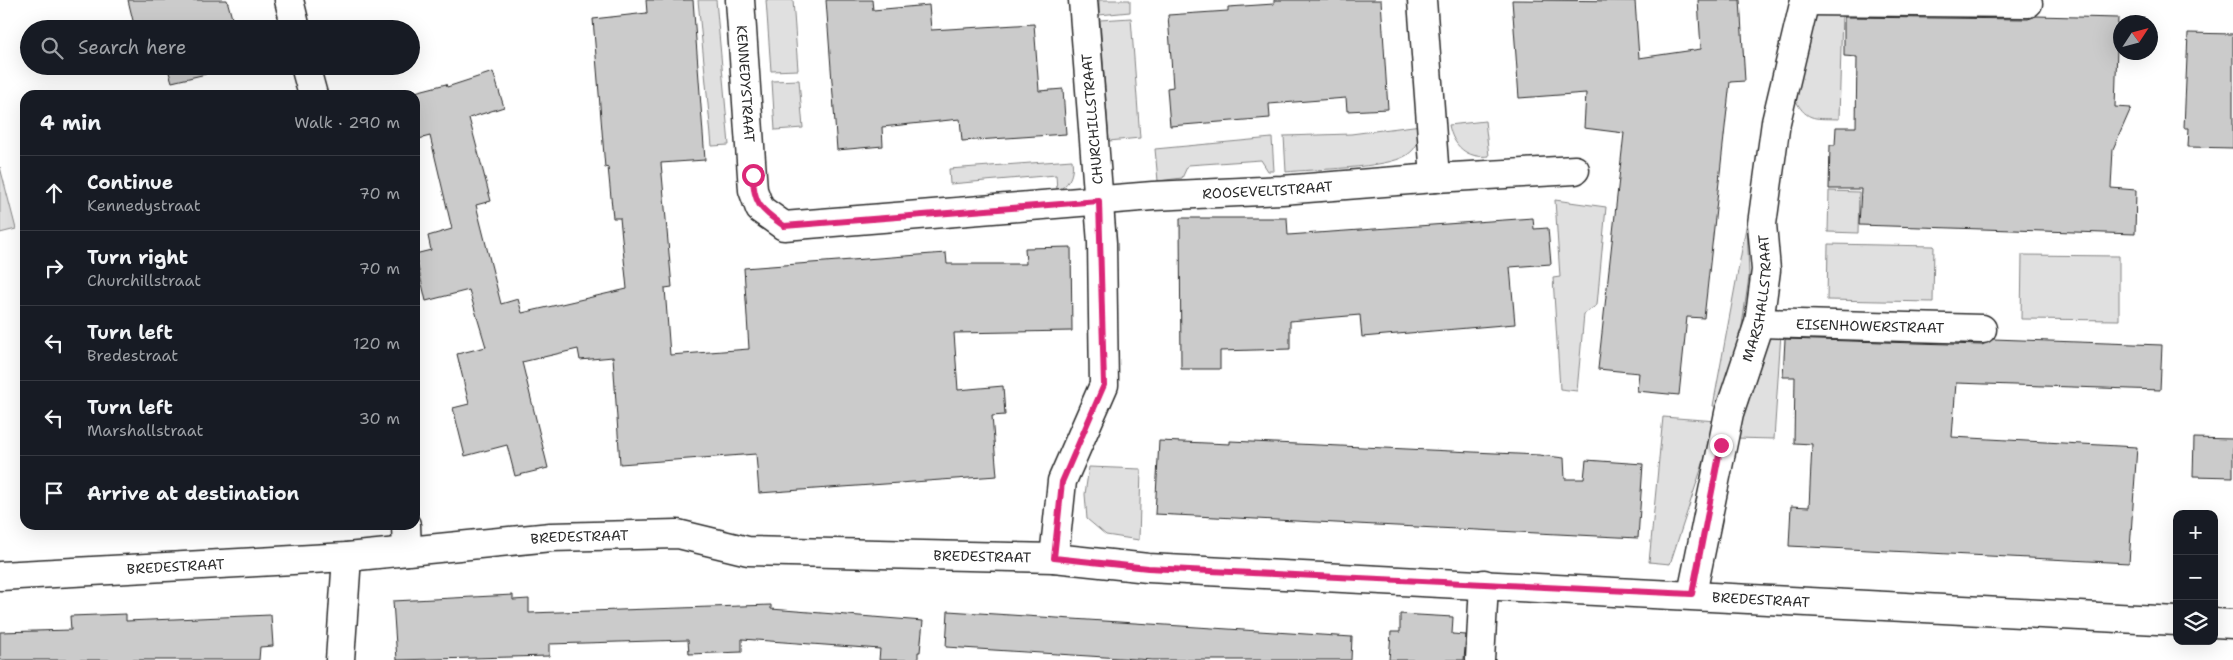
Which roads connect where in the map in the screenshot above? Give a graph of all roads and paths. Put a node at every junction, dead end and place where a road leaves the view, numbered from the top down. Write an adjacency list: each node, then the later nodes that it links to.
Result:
1 (289, 0): 7 (street)
2 (740, 0): 12 (street, KENNEDYSTRAAT)
3 (1083, 0): 12 (street, CHURCHILLSTRAAT)
4 (1422, 0): 11 (street)
5 (1805, 0): 6 (street); 13 (street, MARSHALLSTRAAT)
6 (2028, 3)
7 (294, 20)
8 (307, 75): 9 (street)
9 (311, 90)
10 (1575, 170): 11 (street, ROOSEVELTSTRAAT)
11 (1435, 178): 12 (street, ROOSEVELTSTRAAT)
12 (1099, 201): 17 (street, CHURCHILLSTRAAT)
13 (1759, 323): 14 (street, EISENHOWERSTRAAT); 20 (street, MARSHALLSTRAAT)
14 (1982, 329)
15 (406, 538): 16 (street, BREDESTRAAT); 17 (street, BREDESTRAAT)
16 (347, 557): 18 (street, BREDESTRAAT); 24 (street)
17 (1054, 558): 19 (street, BREDESTRAAT)
18 (0, 576)
19 (1484, 584): 20 (street, BREDESTRAAT); 25 (street)
20 (1692, 594): 21 (street, BREDESTRAAT)
21 (2173, 620)
22 (2218, 623): 23 (street)
23 (2233, 624)
24 (340, 660)
25 (1480, 660)

